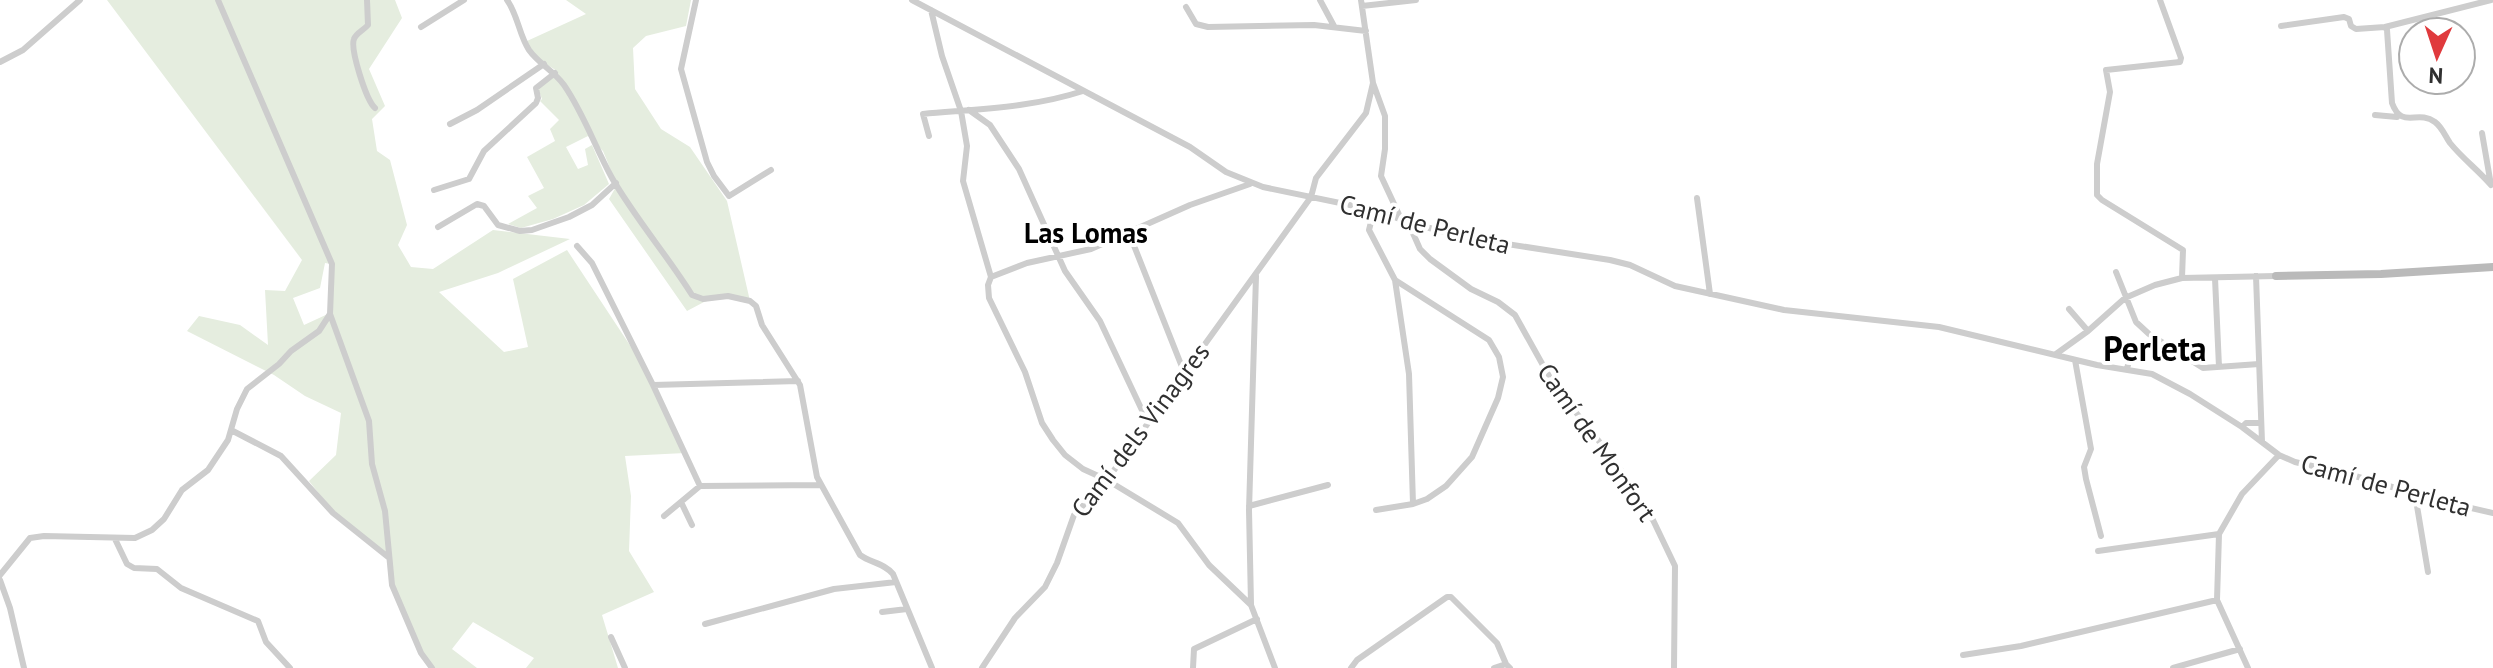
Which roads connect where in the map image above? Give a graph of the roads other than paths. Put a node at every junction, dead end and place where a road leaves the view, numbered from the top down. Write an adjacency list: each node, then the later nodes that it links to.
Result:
1 (80, 0): 21 (street)
2 (218, 0): 58 (street)
3 (367, 0): 26 (street)
4 (464, 0): 18 (street)
5 (507, 0): 22 (street)
6 (696, 0): 33 (street)
7 (912, 0): 12 (street, Camí de Perleta)
8 (1320, 0): 16 (street)
9 (1416, 0): 13 (street)
10 (2160, 0): 52 (street)
11 (2491, 0): 19 (street)
12 (919, 2): 15 (street, Camí de Perleta)
13 (1362, 3): 20 (street, Camí de Monfort)
14 (1186, 7): 16 (street)
15 (931, 10): 25 (street, Camí de Perleta); 27 (street)
16 (1334, 26): 20 (street)
17 (2281, 26): 19 (street)
18 (421, 27)
19 (2385, 27): 29 (street)
20 (1366, 31): 24 (street, Camí de Monfort)
21 (0, 62)
22 (544, 64): 23 (street); 30 (street)
23 (555, 73): 34 (street); 37 (street)
24 (1373, 83): 38 (street, Camí dels Vinagres); 41 (street, Camí de Monfort)
25 (1083, 91): 27 (street); 35 (street, Camí de Perleta)
26 (375, 108)
27 (965, 110): 32 (street); 45 (street); 51 (street)
28 (2375, 115): 29 (street)
29 (2401, 118): 36 (street)
30 (450, 124)
31 (2482, 133): 36 (street)
32 (929, 136)
33 (771, 170)
34 (616, 183): 42 (street); 67 (street)
35 (1251, 183): 38 (street, Camí de Perleta); 43 (street)
36 (2492, 186)
37 (434, 190)
38 (1311, 197): 40 (street, Camí de Perleta); 48 (street, Camí dels Vinagres)
39 (1697, 198): 55 (street)
40 (1374, 210): 41 (street, Camí de Perleta); 54 (street)
41 (1405, 222): 55 (street, Camí de Perleta); 116 (street, Camí de Monfort)
42 (438, 227)
43 (1129, 233): 45 (street); 66 (street)
44 (577, 246): 68 (street)
45 (1058, 257): 51 (street); 69 (street)
46 (2493, 267): 50 (street)
47 (2116, 272): 56 (street)
48 (1256, 276): 66 (street, Camí dels Vinagres); 82 (street)
49 (2256, 276): 50 (street); 53 (street); 63 (street)
50 (2276, 276)
51 (991, 277): 75 (street)
52 (2182, 278): 53 (street); 56 (street)
53 (2215, 278): 64 (street)
54 (1395, 280): 81 (street); 81 (street)
55 (1710, 294): 61 (street, Camí de Perleta)
56 (2125, 298): 59 (street); 64 (street)
57 (2069, 309): 59 (street)
58 (330, 314): 72 (street); 91 (street)
59 (2088, 331): 61 (street)
60 (2132, 348): 65 (street)
61 (2056, 354): 62 (street, Camí de Perleta)
62 (2075, 360): 65 (street, Camí de Perleta); 88 (street)
63 (2259, 364): 64 (street); 70 (street)
64 (2219, 367)
65 (2127, 369): 71 (street, Camí de Perleta)
66 (1184, 372): 69 (street, Camí dels Vinagres)
67 (798, 381): 68 (street); 76 (street)
68 (653, 385): 78 (street)
69 (1148, 423): 75 (street, Camí dels Vinagres)
70 (2261, 423): 71 (street); 73 (street)
71 (2242, 427): 73 (street, Camí de Perleta)
72 (231, 430): 89 (street); 91 (street)
73 (2262, 442): 74 (street, Camí de Perleta)
74 (2279, 455): 79 (street, Camí de Perleta); 87 (street)
75 (1107, 480): 96 (street); 111 (street, Camí dels Vinagres)
76 (820, 485): 78 (street); 94 (street)
77 (1328, 485): 82 (street)
78 (700, 486): 80 (street)
79 (2415, 494): 84 (street, Camí de Perleta); 92 (street)
80 (681, 502): 85 (street); 86 (street)
81 (1413, 504): 83 (street)
82 (1249, 506): 96 (street)
83 (1376, 510)
84 (2493, 513)
85 (664, 516)
86 (692, 525)
87 (2219, 534): 90 (street); 95 (street)
88 (2101, 536)
89 (115, 539): 93 (street); 107 (street)
90 (2098, 551)
91 (388, 557): 108 (street)
92 (2428, 572)
93 (1, 582): 106 (street)
94 (896, 582): 97 (street); 100 (street)
95 (2217, 600): 102 (street); 103 (street)
96 (1251, 605): 99 (street)
97 (907, 609): 98 (street); 110 (street)
98 (882, 612)
99 (1257, 619): 112 (street); 113 (street)
100 (705, 624)
101 (611, 637): 109 (street)
102 (2240, 649): 117 (street); 118 (street)
103 (1963, 655)
104 (1359, 664): 105 (street); 114 (street)
105 (1508, 666): 115 (street)
106 (24, 668)
107 (290, 668)
108 (432, 668)
109 (625, 668)
110 (932, 668)
111 (983, 668)
112 (1193, 668)
113 (1275, 668)
114 (1351, 668)
115 (1494, 668)
116 (1674, 668)
117 (2173, 668)
118 (2248, 668)

